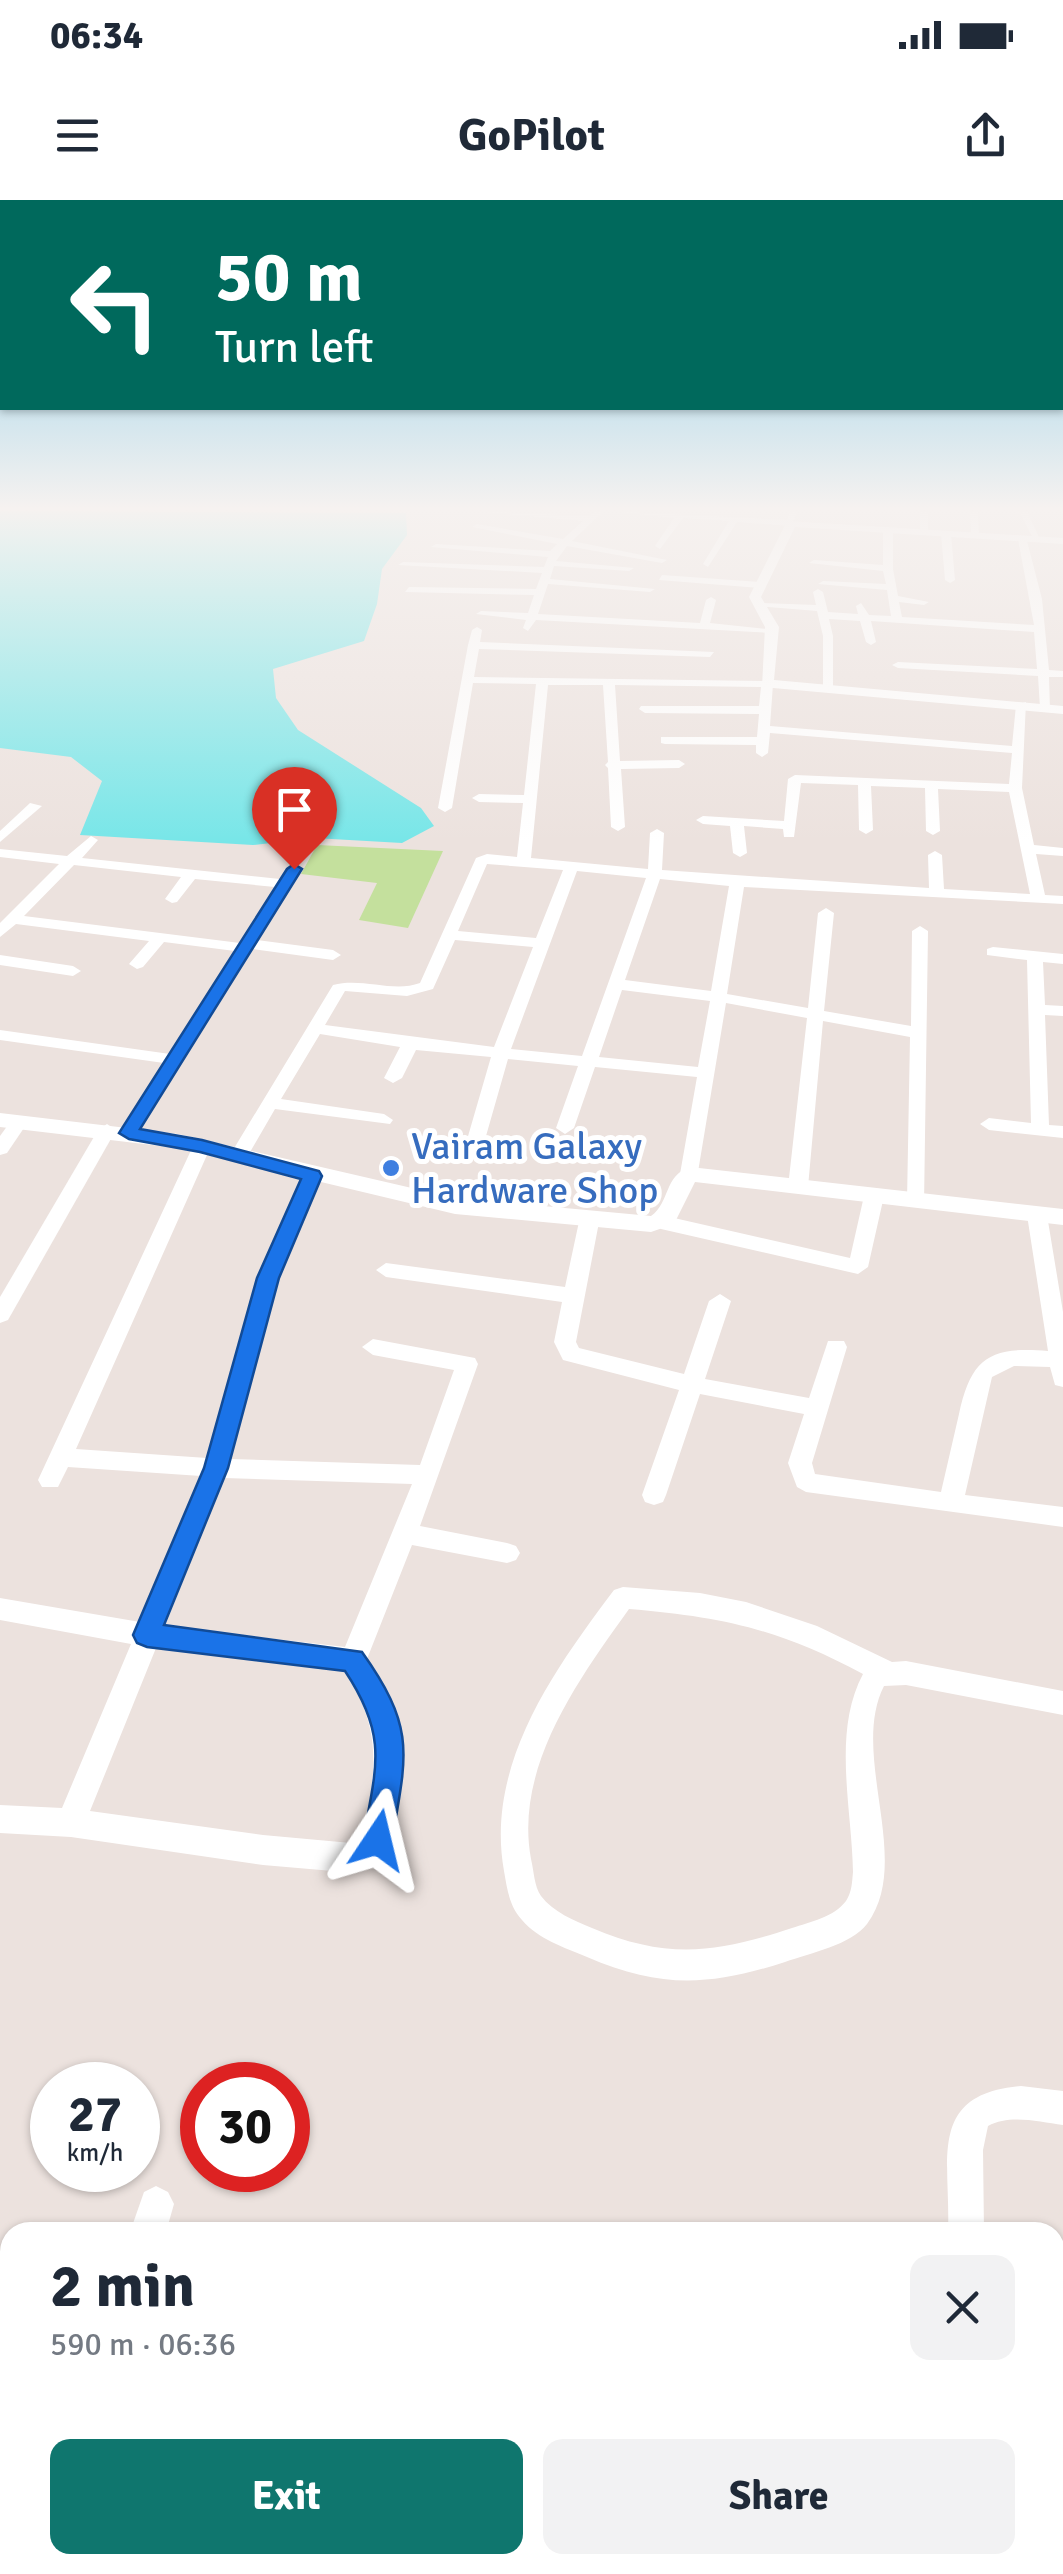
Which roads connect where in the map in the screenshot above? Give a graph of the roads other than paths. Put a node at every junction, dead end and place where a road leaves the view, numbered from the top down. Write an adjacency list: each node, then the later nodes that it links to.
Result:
1 (479, 622): 15 (street)
2 (530, 622): 16 (street)
3 (625, 622): 17 (street)
4 (660, 622): 11 (street)
5 (771, 622): 13 (street)
6 (825, 622): 26 (street)
7 (865, 622): 14 (street)
8 (942, 622): 9 (street)
9 (946, 622): 12 (street)
10 (1043, 622): 12 (street)
11 (704, 624): 13 (street)
12 (1044, 628): 19 (street)
13 (772, 630): 25 (street)
14 (871, 642)
15 (473, 644): 16 (street); 21 (street)
16 (522, 646): 17 (street)
17 (621, 650): 24 (street)
18 (898, 665): 19 (street)
19 (1044, 673): 20 (street); 28 (street)
20 (1063, 674)
21 (469, 680): 22 (street); 43 (street)
22 (542, 682): 23 (street); 41 (street)
23 (609, 682): 24 (street); 36 (street)
24 (708, 684): 25 (street)
25 (767, 684): 26 (street); 30 (street)
26 (827, 689): 27 (street)
27 (1022, 705): 28 (street); 34 (street)
28 (1046, 708): 31 (street)
29 (645, 709): 30 (street)
30 (765, 710): 33 (street)
31 (1063, 710)
32 (665, 740): 33 (street)
33 (762, 741): 34 (street)
34 (1020, 750): 39 (street)
35 (679, 764): 36 (street)
36 (611, 765): 46 (street)
37 (864, 782): 38 (street); 45 (street); 47 (street)
38 (931, 784): 39 (street); 48 (street)
39 (1015, 788): 52 (street)
40 (479, 798): 41 (street)
41 (530, 799): 57 (street)
42 (36, 806): 50 (street)
43 (446, 808)
44 (703, 820): 45 (street)
45 (736, 822): 55 (street)
46 (618, 827)
47 (866, 830)
48 (934, 832)
49 (657, 834): 60 (street)
50 (0, 838)
51 (91, 840): 58 (street)
52 (1028, 849): 53 (street); 64 (street)
53 (1063, 852)
54 (0, 854): 58 (street)
55 (740, 854)
56 (935, 854): 63 (street)
57 (524, 859): 59 (street); 71 (street)
58 (70, 861): 61 (street); 68 (street)
59 (572, 864): 60 (street); 73 (street)
60 (655, 872): 62 (street); 82 (street)
61 (191, 874): 65 (street); 74 (street)
62 (737, 882): 63 (street); 83 (street)
63 (937, 892): 64 (street)
64 (1039, 898): 66 (street)
65 (172, 899)
66 (1063, 900)
67 (826, 914): 86 (street)
68 (13, 919): 70 (street); 72 (street)
69 (920, 931): 88 (street)
70 (0, 932)
71 (450, 936): 73 (street); 87 (street)
72 (160, 938): 74 (street); 80 (street)
73 (541, 943): 91 (street)
74 (248, 946): 76 (street); 92 (street)
75 (993, 952): 77 (street)
76 (332, 955)
77 (1035, 958): 78 (street); 84 (street)
78 (1063, 959)
79 (0, 960): 81 (street)
80 (137, 964)
81 (73, 971)
82 (616, 984): 83 (street); 93 (street)
83 (719, 997): 86 (street); 94 (street)
84 (1036, 1008): 85 (street); 101 (street)
85 (1063, 1011)
86 (814, 1013): 88 (street); 110 (street)
87 (313, 1028): 90 (street); 96 (street)
88 (919, 1033): 112 (street)
89 (0, 1035): 92 (street)
90 (410, 1044): 91 (street); 95 (street)
91 (500, 1055): 93 (street); 106 (street)
92 (177, 1060): 102 (street)
93 (590, 1062): 94 (street); 100 (street)
94 (707, 1073): 108 (street)
95 (393, 1078)
96 (270, 1103): 97 (street); 107 (street)
97 (384, 1120)
98 (10, 1121): 102 (street); 105 (street)
99 (989, 1124): 101 (street)
100 (565, 1128)
101 (1040, 1130): 103 (street)
102 (118, 1131): 104 (street); 120 (street)
103 (1063, 1132)
104 (202, 1146): 107 (street); 126 (street)
105 (0, 1148)
106 (473, 1150)
107 (240, 1155): 109 (street)
108 (690, 1174): 110 (street); 116 (street)
109 (312, 1176): 114 (street); 127 (street)
110 (798, 1186): 111 (street)
111 (874, 1196): 112 (street); 116 (street)
112 (917, 1201): 113 (street)
113 (1038, 1215): 115 (street); 123 (street)
114 (590, 1217): 116 (street); 118 (street)
115 (1063, 1217)
116 (660, 1222)
117 (386, 1270): 118 (street)
118 (574, 1296): 124 (street)
119 (720, 1300): 124 (street)
120 (0, 1314)
121 (373, 1346): 128 (street)
122 (836, 1346): 125 (street)
123 (1062, 1370): 131 (street)
124 (689, 1384): 125 (street); 130 (street)
125 (817, 1408): 131 (street)
126 (61, 1457): 127 (street); 129 (street)
127 (216, 1468): 128 (street); 136 (street)
128 (428, 1475): 133 (street)
129 (50, 1480)
130 (654, 1495)
131 (951, 1502): 132 (street)
132 (1063, 1517)
133 (405, 1533): 134 (street); 137 (street)
134 (507, 1553)
135 (0, 1610): 136 (street)
136 (147, 1635): 137 (street); 141 (street)
137 (353, 1660): 141 (street)
138 (886, 1672): 138 (street); 139 (street)
139 (1063, 1703)
140 (0, 1819): 141 (street)
141 (71, 1823)
142 (1063, 2108): 143 (street)
143 (966, 2222)

